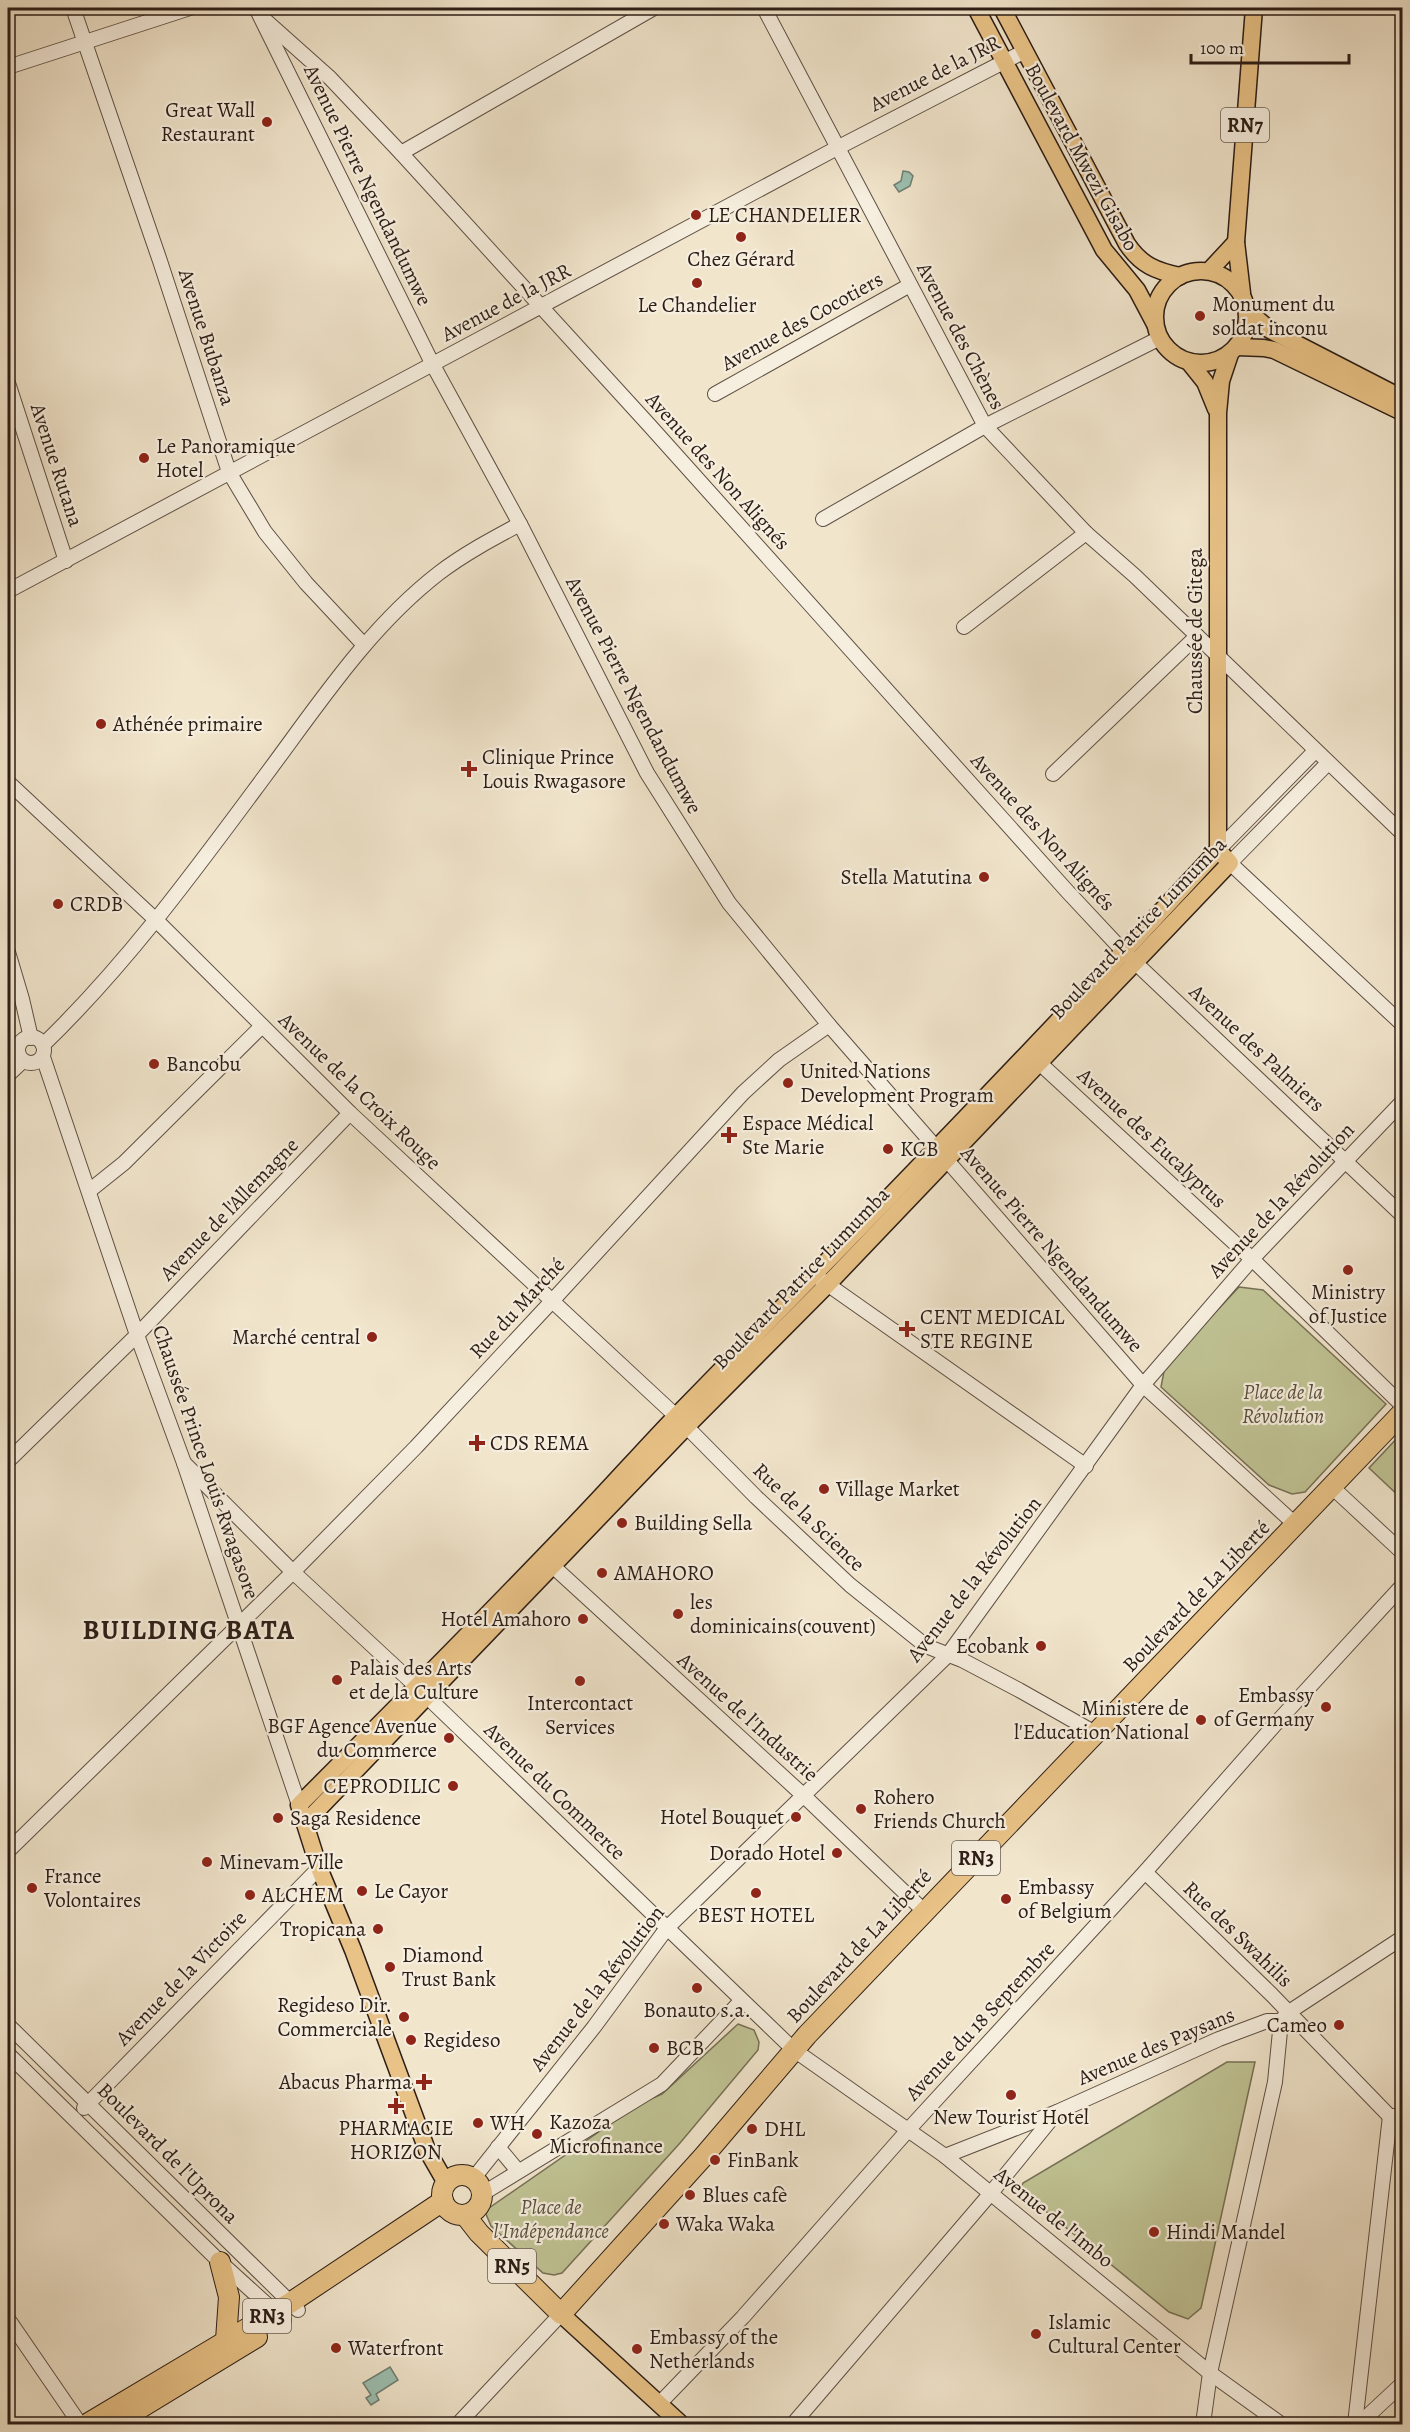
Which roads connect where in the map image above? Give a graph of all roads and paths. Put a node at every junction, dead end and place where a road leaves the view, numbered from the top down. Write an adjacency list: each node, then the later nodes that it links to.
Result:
1 (73, 8): 9 (street, Avenue Bubanza)
2 (190, 8): 9 (street)
3 (654, 8): 14 (street)
4 (764, 8): 13 (street, Avenue des Chènes)
5 (976, 8): 11 (main road, Boulevard Mwezi Gisabo)
6 (1002, 8): 10 (main road, Boulevard Mwezi Gisabo)
7 (1254, 8): 15 (main road, RN7)
8 (258, 12): 14 (street, Avenue des Non Alignés); 24 (street, Avenue Pierre Ngendandumwe)
9 (84, 41): 12 (street); 30 (street, Avenue Bubanza)
10 (1025, 51): 11 (street, Avenue de la JRR); 17 (main road, Boulevard Mwezi Gisabo)
11 (1004, 62): 13 (street, Avenue de la JRR); 21 (main road, Boulevard Mwezi Gisabo)
12 (8, 67)
13 (837, 148): 18 (street, Avenue des Chènes); 20 (street, Avenue de la JRR)
14 (401, 153): 20 (street, Avenue des Non Alignés)
15 (1236, 242): 16 (main road); 19 (main road, RN7)
16 (1209, 271): 17 (main road); 19 (main road)
17 (1180, 276): 21 (main road)
18 (910, 285): 26 (street, Avenue des Cocotiers); 29 (street, Avenue des Chènes)
19 (1245, 303): 22 (main road); 27 (main road)
20 (542, 307): 24 (street, Avenue de la JRR); 49 (street, Avenue des Non Alignés)
21 (1157, 331): 23 (main road); 29 (street)
22 (1234, 351): 23 (main road); 27 (main road); 28 (main road, Chaussée de Gitega)
23 (1189, 362): 28 (main road, Chaussée de Gitega)
24 (433, 364): 30 (street, Avenue de la JRR); 32 (street, Avenue Pierre Ngendandumwe)
25 (8, 383): 34 (street, Avenue Rutana)
26 (715, 394)
27 (1401, 404)
28 (1218, 412): 39 (main road, Chaussée de Gitega)
29 (985, 426): 31 (street); 33 (street, Avenue des Chènes)
30 (228, 472): 34 (street, Avenue de la JRR); 38 (street, Avenue Bubanza)
31 (823, 519)
32 (520, 525): 38 (street); 51 (street, Avenue Pierre Ngendandumwe)
33 (1086, 533): 36 (street); 37 (street, Avenue des Chènes)
34 (66, 561): 35 (street, Avenue de la JRR)
35 (8, 591)
36 (964, 627)
37 (1197, 636): 39 (street, Avenue des Chènes); 42 (street)
38 (364, 645): 47 (street)
39 (1218, 657): 40 (street, Avenue des Chènes); 45 (main road, Chaussée de Gitega)
40 (1315, 751): 41 (street, Avenue des Chènes); 45 (street, Boulevard Patrice Lumumba)
41 (1328, 763): 44 (street, Avenue des Chènes); 46 (street, Boulevard Patrice Lumumba)
42 (1053, 774)
43 (8, 782): 47 (street, Avenue de la Croix Rouge)
44 (1402, 833)
45 (1218, 850): 46 (main road); 49 (main road, Boulevard Patrice Lumumba)
46 (1230, 863): 49 (main road, Boulevard Patrice Lumumba); 50 (street)
47 (157, 921): 52 (street, Avenue de la Croix Rouge); 54 (street)
48 (8, 952): 53 (street)
49 (1130, 957): 56 (main road, Boulevard Patrice Lumumba); 61 (street, Avenue des Palmiers)
50 (1402, 1024)
51 (829, 1025): 60 (street, Avenue Pierre Ngendandumwe); 66 (street, Rue du Marché)
52 (262, 1026): 59 (street, Avenue de la Croix Rouge); 62 (street)
53 (31, 1038): 54 (street); 55 (street)
54 (43, 1051): 55 (street); 62 (street, Chaussée Prince Louis Rwagasore)
55 (16, 1052): 57 (street)
56 (1034, 1058): 60 (main road, Boulevard Patrice Lumumba); 64 (street, Avenue des Eucalyptus)
57 (8, 1075)
58 (1402, 1102): 61 (street, Avenue de la Révolution)
59 (350, 1113): 66 (street, Avenue de la Croix Rouge); 67 (street, Avenue de l'Allemagne)
60 (941, 1155): 65 (main road, Boulevard Patrice Lumumba); 68 (street, Avenue Pierre Ngendandumwe)
61 (1346, 1161): 63 (street, Avenue des Palmiers); 64 (street, Avenue de la Révolution)
62 (89, 1191): 67 (street, Chaussée Prince Louis Rwagasore)
63 (1402, 1215)
64 (1252, 1259): 68 (street, Avenue de la Révolution); 69 (street, Avenue des Eucalyptus)
65 (822, 1280): 71 (main road, Boulevard Patrice Lumumba); 74 (street)
66 (553, 1300): 71 (street, Avenue de la Croix Rouge); 79 (street, Rue du Marché)
67 (137, 1335): 72 (street, Avenue de l'Allemagne); 73 (street, Chaussée Prince Louis Rwagasore)
68 (1143, 1385): 74 (street, Avenue de la Révolution); 76 (street, Avenue Pierre Ngendandumwe)
69 (1402, 1405)
70 (1402, 1413): 75 (highway, Boulevard de La Liberté / RN3)
71 (681, 1421): 78 (main road, Boulevard Patrice Lumumba); 82 (street, Rue de la Science)
72 (8, 1461)
73 (184, 1463): 79 (street, Avenue du Commerce); 81 (street, Chaussée Prince Louis Rwagasore)
74 (1086, 1466): 82 (street, Avenue de la Révolution)
75 (1332, 1487): 76 (highway, Boulevard de La Liberté / RN3); 77 (street)
76 (1297, 1526): 84 (highway, Boulevard de La Liberté / RN3)
77 (1402, 1552)
78 (547, 1562): 83 (main road, Boulevard Patrice Lumumba); 85 (street, Avenue de l'Industrie)
79 (293, 1572): 81 (street, Rue du Marché); 83 (street, Avenue du Commerce)
80 (1402, 1586): 90 (street, Avenue du 18 Septembre)
81 (239, 1624): 86 (street, Chaussée Prince Louis Rwagasore); 88 (street, Rue du Marché)
82 (947, 1656): 84 (street, Rue de la Science); 85 (street, Avenue de la Révolution)
83 (422, 1692): 86 (main road, Boulevard Patrice Lumumba); 87 (main road, Boulevard Patrice Lumumba); 92 (street, Avenue du Commerce)
84 (1097, 1734): 91 (highway, Boulevard de La Liberté / RN3)
85 (803, 1795): 91 (street, Avenue de l'Industrie); 92 (street, Avenue de la Révolution)
86 (299, 1804): 87 (main road, Chaussée Prince Louis Rwagasore)
87 (305, 1824): 89 (main road, Chaussée Prince Louis Rwagasore)
88 (8, 1851)
89 (319, 1868): 99 (street, Avenue de la Victoire); 110 (main road, Chaussée Prince Louis Rwagasore)
90 (1145, 1872): 95 (street, Rue des Swahilis); 103 (street, Avenue du 18 Septembre)
91 (924, 1911): 97 (highway, Boulevard de La Liberté / RN3)
92 (668, 1928): 94 (street, Avenue du Commerce); 105 (street, Avenue de la Révolution)
93 (1402, 1938): 95 (street, Avenue des Paysans)
94 (741, 2001): 97 (street, Avenue du Commerce); 107 (street)
95 (1285, 2017): 100 (street, Avenue des Paysans); 101 (street, Rue des Swahilis); 118 (street)
96 (8, 2025): 99 (street, Boulevard de l'Uprona)
97 (794, 2050): 103 (street, Avenue de l'Imbo); 115 (highway, Boulevard de La Liberté / RN3)
98 (8, 2054): 102 (street, Boulevard de l'Uprona)
99 (88, 2103): 102 (street, Avenue de la Victoire); 112 (street, Boulevard de l'Uprona)
100 (1057, 2112): 106 (street, Avenue des Paysans); 109 (street)
101 (1396, 2116): 104 (street, Rue des Swahilis); 129 (street)
102 (74, 2118): 111 (street, Boulevard de l'Uprona)
103 (909, 2129): 106 (street, Avenue de l'Imbo); 120 (street, Avenue du 18 Septembre)
104 (1402, 2129)
105 (498, 2147): 107 (street); 108 (street, Avenue de la Révolution)
106 (945, 2156): 109 (street, Avenue de l'Imbo)
107 (518, 2171): 108 (street)
108 (478, 2187): 110 (highway, RN3); 110 (highway, RN3)
109 (991, 2193): 118 (street, Avenue de l'Imbo); 126 (street)
110 (451, 2203): 114 (highway, RN3); 115 (highway, RN5)
111 (220, 2262): 113 (street, Boulevard de l'Uprona); 117 (highway)
112 (249, 2263): 113 (street); 114 (street, Boulevard de l'Uprona)
113 (237, 2277): 114 (street, Boulevard de l'Uprona)
114 (287, 2311): 117 (highway, RN3); 123 (highway, RN3)
115 (561, 2314): 120 (main road, RN5); 124 (street)
116 (8, 2319): 121 (street)
117 (226, 2340): 122 (highway, RN3)
118 (1210, 2373): 127 (street); 128 (street, Avenue de l'Imbo)
119 (1402, 2384): 129 (street)
120 (659, 2404): 125 (main road, RN5)
121 (80, 2424)
122 (87, 2424)
123 (114, 2424)
124 (458, 2424)
125 (681, 2424)
126 (793, 2424)
127 (1203, 2424)
128 (1281, 2424)
129 (1357, 2424)

